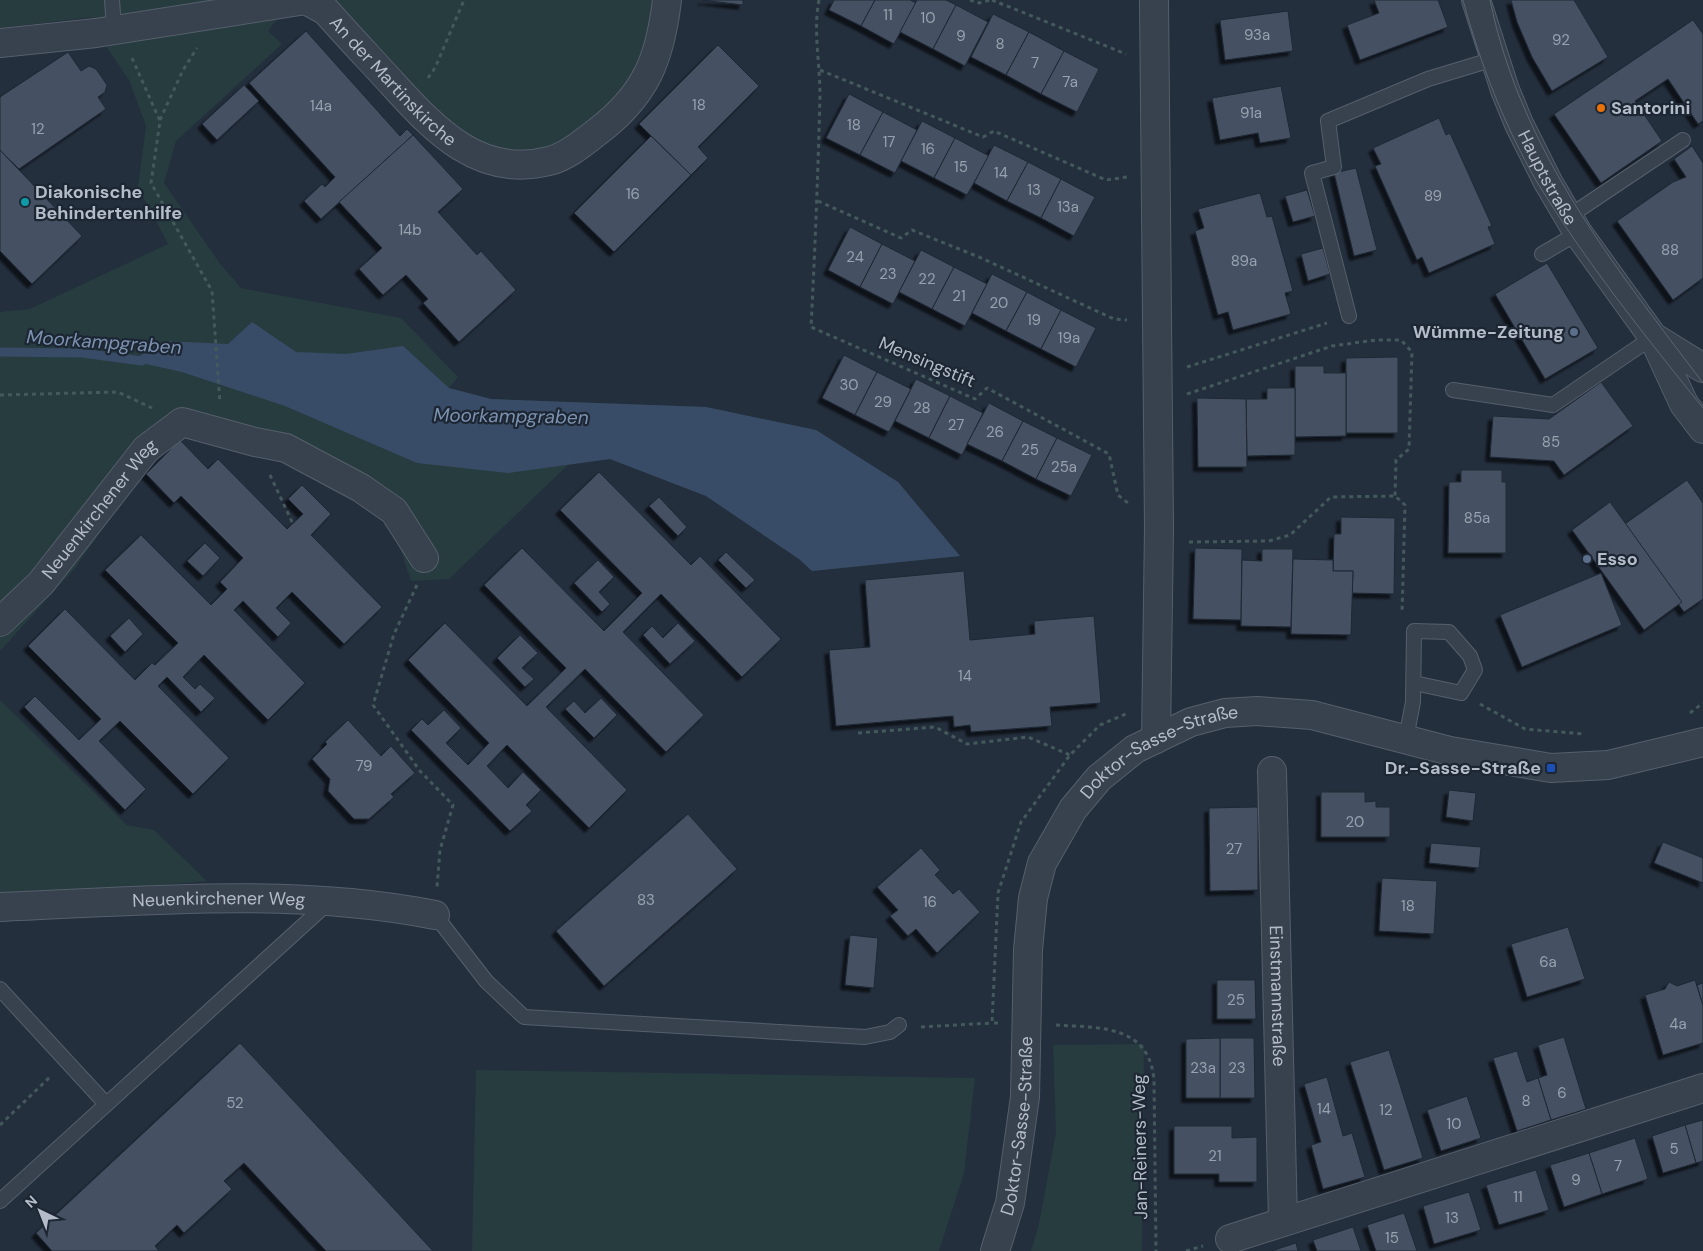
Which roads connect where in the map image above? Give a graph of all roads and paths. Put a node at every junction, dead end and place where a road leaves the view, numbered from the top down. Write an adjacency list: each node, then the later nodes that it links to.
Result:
1 (112, 0): 10 (lane)
2 (464, 0): 15 (path)
3 (667, 0): 15 (street, An der Martinskirche)
4 (819, 0): 14 (path, Mensingstift)
5 (970, 0): 6 (path)
6 (991, 0): 13 (path)
7 (1154, 0): 13 (street)
8 (1476, 0): 12 (street, Hauptstraße)
9 (220, 14): 10 (street, An der Martinskirche); 15 (street, An der Martinskirche); 16 (path)
10 (114, 30): 11 (street, An der Martinskirche); 16 (path)
11 (0, 43)
12 (1494, 59): 20 (street, Hauptstraße); 22 (lane)
13 (1154, 66): 18 (street)
14 (820, 70): 18 (path); 19 (path, Mensingstift)
15 (410, 104)
16 (160, 121): 29 (path)
17 (1683, 140): 20 (lane)
18 (1154, 172): 23 (street)
19 (818, 201): 23 (path); 36 (path, Mensingstift)
20 (1573, 225): 21 (lane); 24 (street, Hauptstraße)
21 (1542, 254)
22 (1349, 316): 26 (path)
23 (1156, 322): 26 (street)
24 (1653, 337): 25 (street, Hauptstraße); 27 (lane); 32 (street, Hauptstraße)
25 (1703, 368)
26 (1157, 377): 30 (street)
27 (1453, 390)
28 (0, 395): 31 (path)
29 (221, 396)
30 (1157, 406): 34 (path); 36 (street)
31 (182, 422): 33 (street); 38 (street, Neuenkirchener Weg)
32 (1703, 429)
33 (255, 442): 35 (path); 37 (street)
34 (1395, 496): 36 (path); 39 (path)
35 (293, 524)
36 (1158, 535): 46 (street)
37 (424, 558): 53 (path)
38 (0, 622)
39 (1414, 630): 40 (lane); 41 (lane)
40 (1414, 683): 41 (lane); 47 (lane)
41 (1461, 693): 45 (path)
42 (1703, 703): 43 (path)
43 (1688, 714)
44 (858, 733): 49 (path)
45 (1588, 735)
46 (1156, 739): 47 (street, Doktor-Sasse-Straße); 56 (street, Doktor-Sasse-Straße)
47 (1406, 739): 48 (street, Doktor-Sasse-Straße)
48 (1703, 742)
49 (1070, 755)
50 (1272, 771): 63 (street, Einstmannstraße)
51 (330, 901): 52 (street, Neuenkirchener Weg); 53 (street, Neuenkirchener Weg); 60 (lane)
52 (0, 907)
53 (435, 915): 57 (lane)
54 (0, 989): 58 (lane)
55 (992, 1023): 57 (path)
56 (1027, 1024): 65 (street, Doktor-Sasse-Straße); 66 (path, Jan-Reiners-Weg)
57 (899, 1025)
58 (67, 1062): 60 (lane); 61 (path)
59 (1703, 1088): 63 (street)
60 (106, 1104): 62 (lane)
61 (0, 1125)
62 (0, 1201)
63 (1284, 1221): 64 (street)
64 (1230, 1239)
65 (995, 1251)
66 (1156, 1251)

